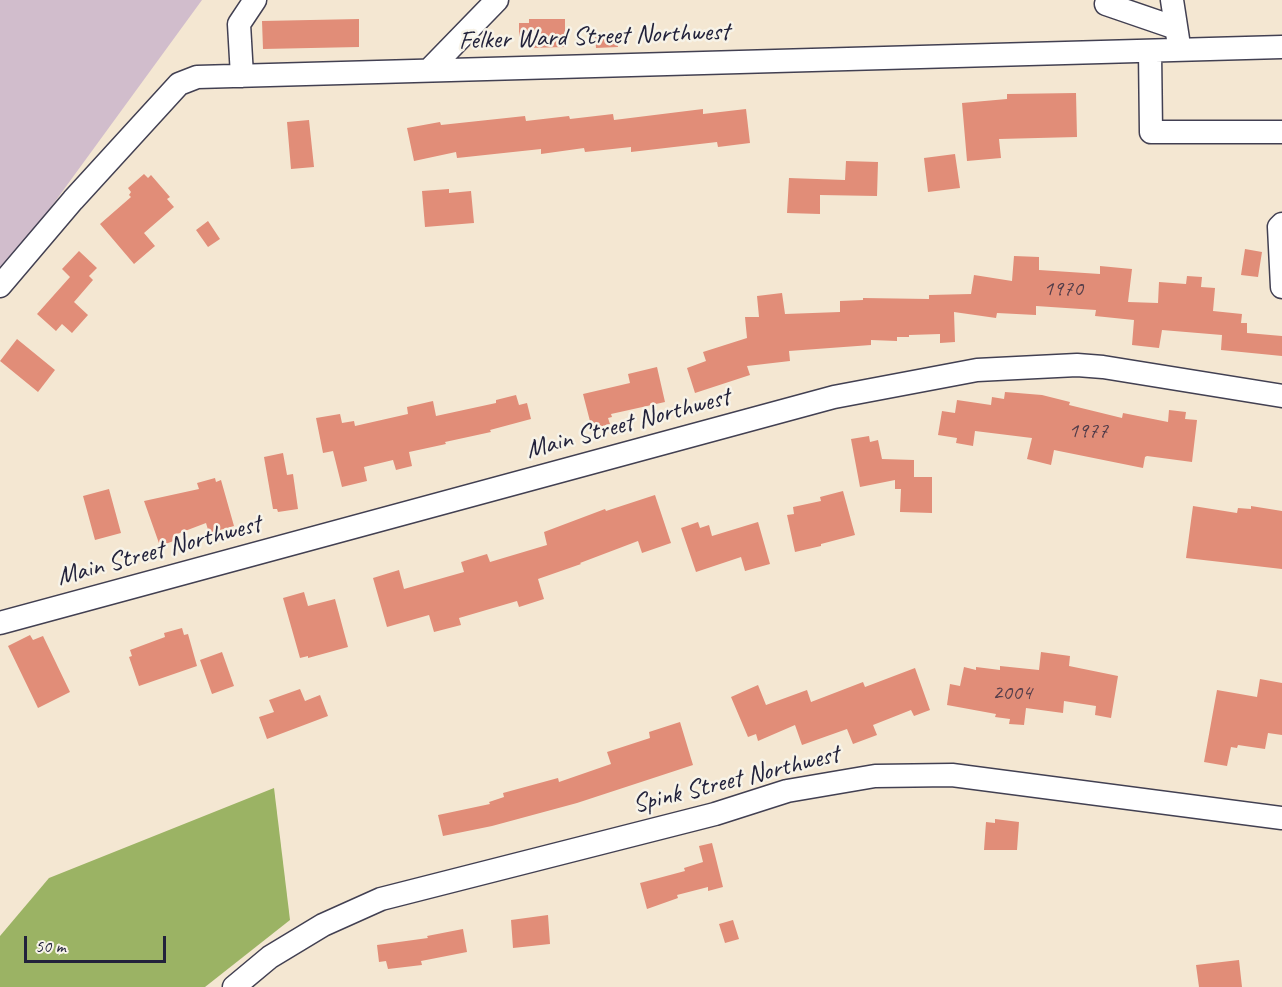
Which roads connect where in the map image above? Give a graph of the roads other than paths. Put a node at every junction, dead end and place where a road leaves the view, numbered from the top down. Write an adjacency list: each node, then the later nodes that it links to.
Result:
1 (255, 0): 9 (street)
2 (497, 0): 8 (street)
3 (1178, 1): 5 (street)
4 (1106, 4): 5 (street)
5 (1178, 39): 6 (street, Felker Ward Street Northwest); 7 (street, Felker Ward Street Northwest)
6 (1282, 47)
7 (1150, 51): 8 (street, Felker Ward Street Northwest); 10 (street)
8 (429, 70): 9 (street, Felker Ward Street Northwest)
9 (242, 76): 12 (street, Felker Ward Street Northwest)
10 (1282, 132)
11 (1282, 224): 13 (street)
12 (0, 286)
13 (1282, 287)
14 (1282, 396): 15 (street, Main Street Northwest)
15 (0, 623)
16 (1282, 818): 17 (street, Spink Street Northwest)
17 (234, 987)

